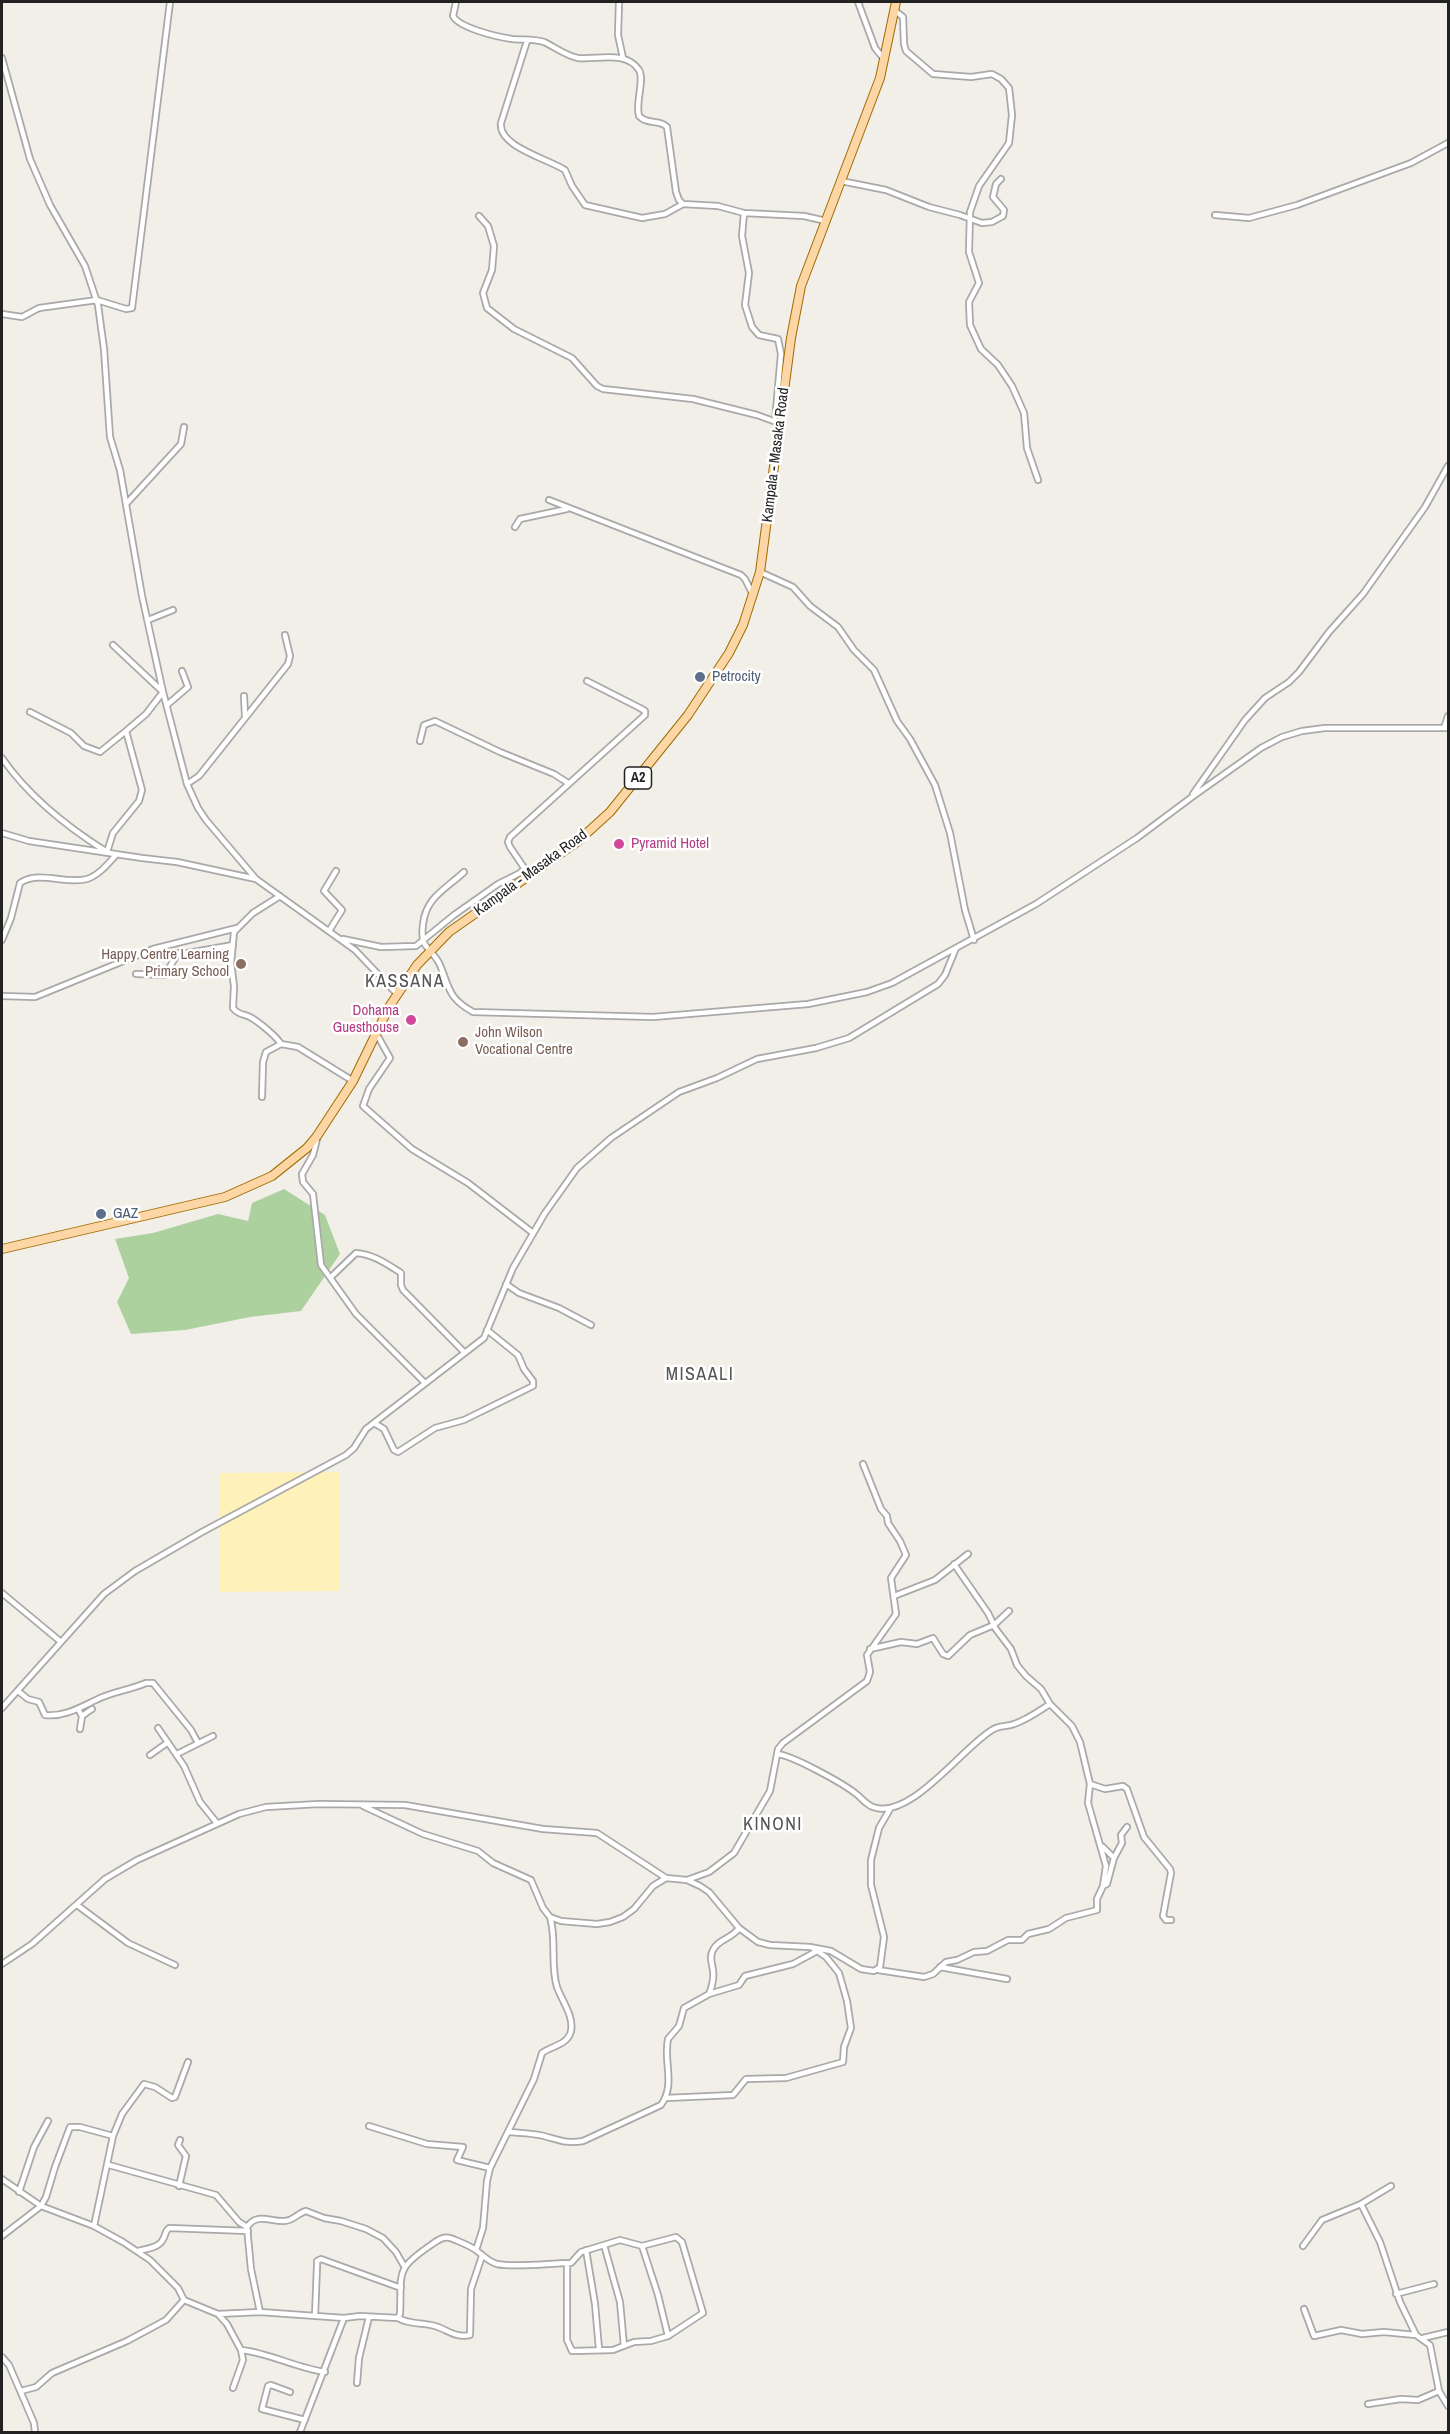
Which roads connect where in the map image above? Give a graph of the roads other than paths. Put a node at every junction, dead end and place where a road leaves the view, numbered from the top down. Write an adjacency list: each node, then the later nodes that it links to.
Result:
1 (170, 2): 20 (street)
2 (456, 2): 7 (street)
3 (619, 2): 9 (street)
4 (858, 2): 10 (street)
5 (896, 2): 6 (main road, Kampala - Masaka Road / A2)
6 (894, 10): 10 (main road, Kampala - Masaka Road / A2); 18 (street)
7 (527, 41): 9 (street); 14 (street)
8 (2, 58): 20 (street)
9 (623, 58): 14 (street)
10 (885, 62): 13 (main road, Kampala - Masaka Road / A2)
11 (1449, 142): 16 (street)
12 (1001, 178): 18 (street)
13 (841, 181): 18 (street); 19 (main road, Kampala - Masaka Road / A2)
14 (682, 204): 15 (street)
15 (744, 213): 19 (street); 22 (street)
16 (1215, 215)
17 (479, 216): 22 (street)
18 (970, 218): 25 (street)
19 (826, 221): 22 (main road, Kampala - Masaka Road / A2)
20 (97, 300): 21 (street); 27 (street)
21 (2, 314)
22 (777, 422): 30 (main road, Kampala - Masaka Road / A2)
23 (184, 427): 27 (street)
24 (1449, 466): 50 (street)
25 (1038, 480)
26 (549, 500): 28 (street)
27 (126, 504): 33 (street)
28 (567, 509): 29 (street); 31 (street)
29 (515, 527)
30 (760, 572): 31 (main road, Kampala - Masaka Road / A2); 63 (street)
31 (753, 595): 56 (main road, Kampala - Masaka Road / A2)
32 (173, 610): 33 (street)
33 (147, 620): 38 (street)
34 (285, 635): 42 (street)
35 (113, 645): 38 (street)
36 (182, 670): 40 (street)
37 (587, 681): 48 (street)
38 (163, 692): 40 (street); 45 (street)
39 (244, 696): 42 (street)
40 (167, 705): 49 (street)
41 (30, 712): 45 (street)
42 (245, 716): 49 (street)
43 (1449, 716): 44 (street)
44 (1446, 728): 50 (street)
45 (126, 731): 52 (street)
46 (420, 741): 48 (street)
47 (2, 758): 52 (street)
48 (568, 783): 56 (street)
49 (187, 784): 57 (street)
50 (1192, 797): 63 (street)
51 (2, 832): 52 (street)
52 (107, 852): 53 (street)
53 (116, 855): 57 (street); 62 (street)
54 (336, 871): 60 (street)
55 (464, 872): 64 (street)
56 (527, 872): 64 (street); 67 (main road, Kampala - Masaka Road / A2)
57 (256, 879): 58 (street)
58 (280, 896): 59 (street); 60 (street)
59 (237, 928): 65 (street); 70 (street)
60 (329, 931): 61 (street)
61 (340, 939): 64 (street); 69 (street)
62 (2, 940)
63 (974, 940): 66 (street)
64 (424, 942): 67 (street)
65 (234, 945): 68 (street); 72 (street)
66 (956, 948): 67 (street); 76 (street)
67 (430, 951): 69 (main road, Kampala - Masaka Road / A2)
68 (136, 974)
69 (397, 994): 71 (main road, Kampala - Masaka Road / A2)
70 (2, 996)
71 (376, 1032): 73 (main road, Kampala - Masaka Road / A2); 76 (street)
72 (281, 1044): 73 (street); 74 (street)
73 (353, 1081): 75 (main road, Kampala - Masaka Road / A2)
74 (262, 1097)
75 (317, 1136): 77 (main road, Kampala - Masaka Road / A2); 78 (street)
76 (533, 1233): 79 (street)
77 (2, 1249)
78 (331, 1277): 82 (street); 83 (street)
79 (506, 1284): 80 (street); 81 (street)
80 (591, 1325)
81 (487, 1329): 82 (street); 84 (street)
82 (465, 1353): 83 (street)
83 (425, 1383): 84 (street)
84 (374, 1423): 92 (street)
85 (863, 1464): 89 (street)
86 (968, 1554): 87 (street)
87 (954, 1564): 89 (street); 91 (street)
88 (2, 1593): 92 (street)
89 (894, 1596): 93 (street)
90 (1009, 1611): 91 (street)
91 (994, 1625): 93 (street); 95 (street)
92 (61, 1642): 94 (street)
93 (870, 1649): 106 (street)
94 (18, 1691): 96 (street); 98 (street)
95 (1050, 1704): 108 (street); 110 (street)
96 (2, 1708)
97 (92, 1709): 99 (street)
98 (78, 1710): 99 (street); 104 (street)
99 (82, 1716): 101 (street)
100 (158, 1728): 103 (street)
101 (80, 1729)
102 (213, 1736): 104 (street)
103 (167, 1743): 105 (street); 107 (street)
104 (198, 1743): 105 (street)
105 (177, 1754): 111 (street)
106 (777, 1754): 110 (street); 116 (street)
107 (150, 1755)
108 (1090, 1784): 113 (street); 120 (street)
109 (360, 1805): 111 (street); 115 (street); 119 (street)
110 (890, 1809): 127 (street)
111 (216, 1822): 118 (street)
112 (1127, 1827): 114 (street)
113 (1098, 1844): 114 (street); 117 (street)
114 (1114, 1858): 117 (street)
115 (666, 1878): 116 (street); 119 (street)
116 (687, 1881): 121 (street)
117 (1103, 1886): 126 (street)
118 (77, 1905): 124 (street); 125 (street)
119 (550, 1917): 134 (street)
120 (1171, 1920)
121 (739, 1929): 122 (street); 129 (street)
122 (810, 1947): 123 (street); 127 (street)
123 (817, 1951): 129 (street); 131 (street)
124 (2, 1964)
125 (175, 1965)
126 (940, 1967): 127 (street); 128 (street)
127 (878, 1970)
128 (1007, 1979)
129 (709, 1994): 131 (street)
130 (188, 2062): 135 (street)
131 (666, 2098): 134 (street)
132 (48, 2121): 142 (street)
133 (369, 2126): 138 (street)
134 (509, 2132): 138 (street)
135 (113, 2136): 137 (street); 144 (street)
136 (180, 2140): 140 (street)
137 (109, 2164): 140 (street); 145 (street)
138 (490, 2168): 151 (street)
139 (2, 2179): 142 (street)
140 (179, 2186): 146 (street)
141 (1391, 2186): 143 (street)
142 (19, 2192): 144 (street)
143 (1361, 2204): 150 (street); 159 (street)
144 (41, 2206): 145 (street); 147 (street)
145 (94, 2226): 153 (street)
146 (248, 2229): 153 (street); 156 (street); 162 (street)
147 (2, 2236)
148 (604, 2245): 149 (street); 152 (street); 172 (street)
149 (642, 2246): 170 (street); 170 (street)
150 (1303, 2246)
151 (476, 2250): 154 (street); 156 (street)
152 (586, 2250): 155 (street); 173 (street)
153 (138, 2251): 160 (street)
154 (482, 2256): 155 (street); 167 (street)
155 (567, 2263): 173 (street)
156 (404, 2266): 158 (street)
157 (1434, 2283): 159 (street)
158 (401, 2288): 164 (street); 167 (street)
159 (1396, 2294): 169 (street)
160 (184, 2300): 163 (street); 179 (street)
161 (1304, 2309): 169 (street)
162 (260, 2312): 163 (street); 164 (street)
163 (218, 2314): 174 (street)
164 (315, 2316): 166 (street)
165 (369, 2317): 166 (street); 167 (street); 177 (street)
166 (344, 2318): 176 (street)
167 (398, 2319)
168 (1449, 2332): 171 (street)
169 (1416, 2335): 171 (street)
170 (668, 2336): 172 (street)
171 (1423, 2338): 180 (street)
172 (624, 2346): 173 (street)
173 (598, 2349)
174 (241, 2350): 176 (street); 178 (street)
175 (2, 2357): 179 (street)
176 (325, 2372): 184 (street)
177 (357, 2383)
178 (233, 2388)
179 (21, 2391): 185 (street)
180 (1439, 2391): 182 (street); 183 (street)
181 (290, 2392): 184 (street)
182 (1368, 2404)
183 (1449, 2406)
184 (306, 2420): 186 (street)
185 (35, 2433)
186 (300, 2433)

